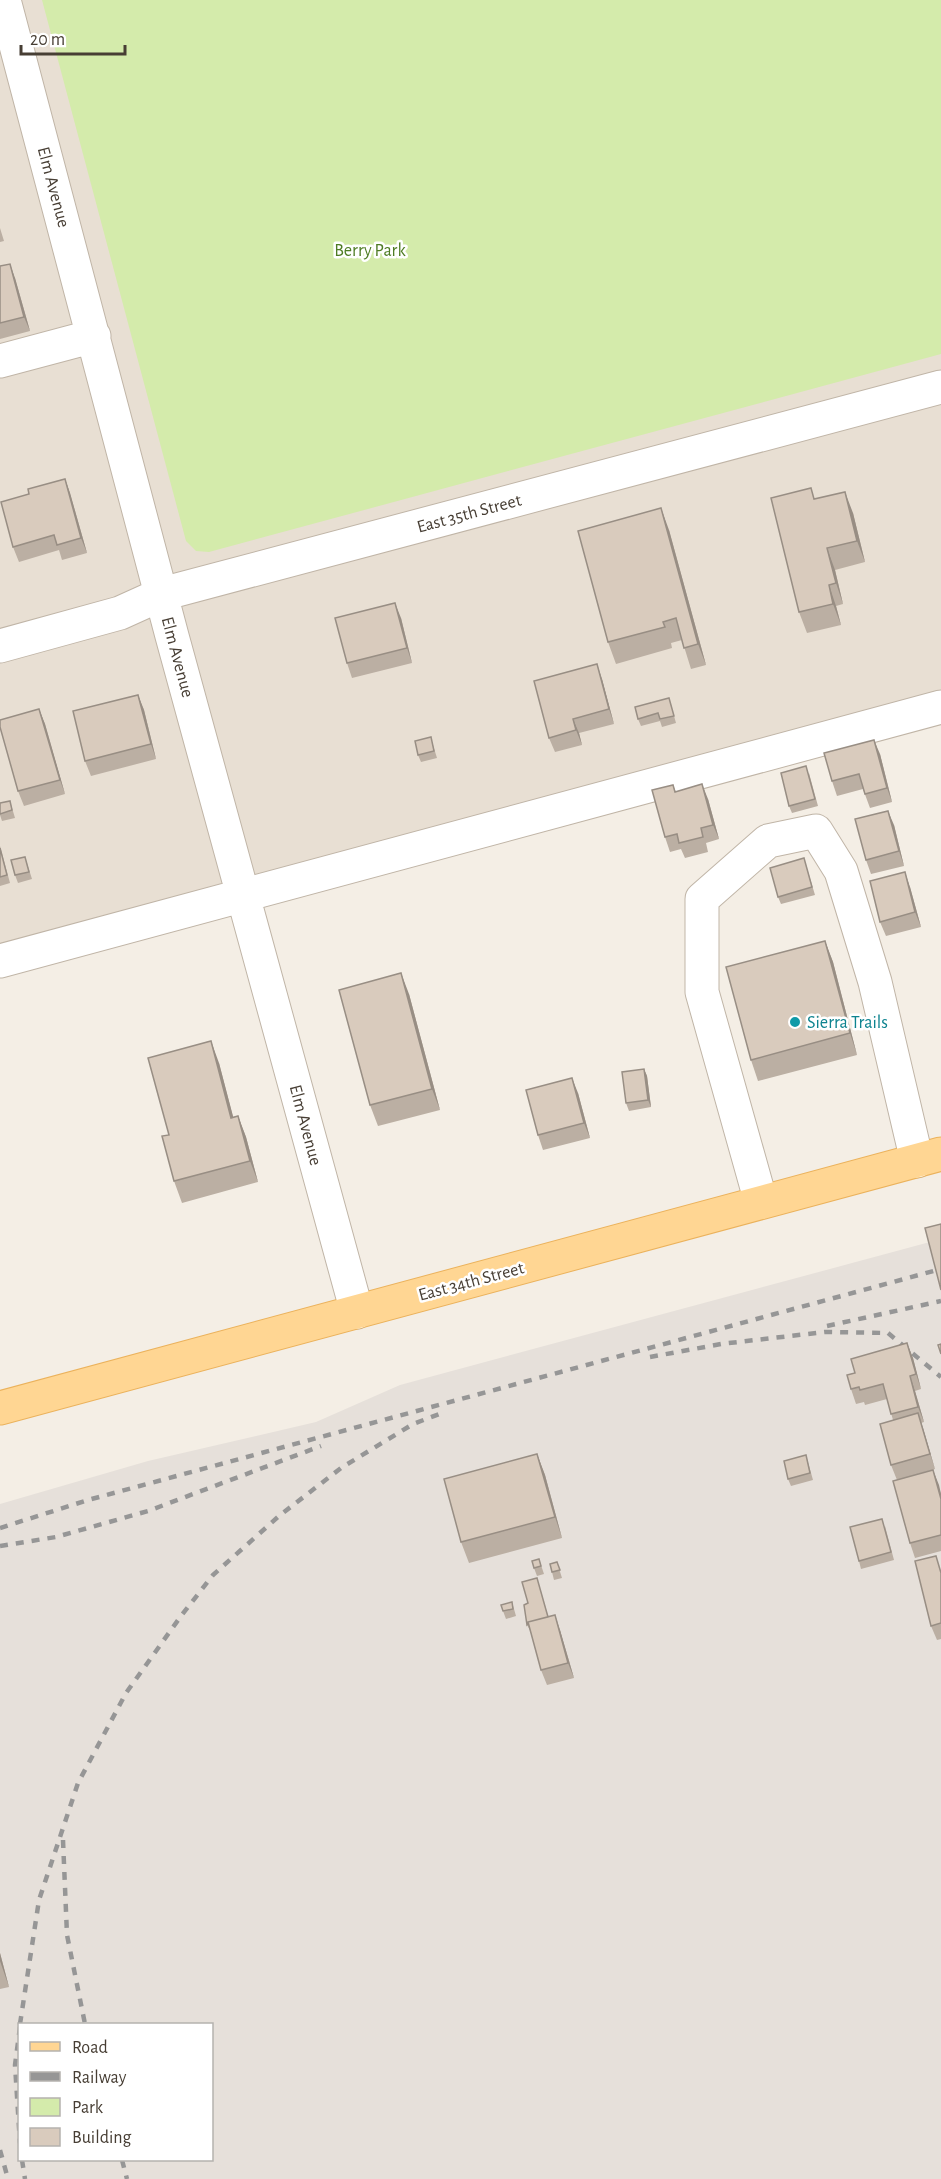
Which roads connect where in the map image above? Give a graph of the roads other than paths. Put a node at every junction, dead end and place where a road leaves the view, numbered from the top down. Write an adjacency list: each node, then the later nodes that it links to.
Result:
1 (4, 0): 2 (street, Elm Avenue)
2 (11, 67): 3 (street, Elm Avenue)
3 (94, 336): 4 (street); 6 (street, Elm Avenue)
4 (0, 362)
5 (941, 387): 6 (street, East 35th Street)
6 (162, 594): 7 (street, East 35th Street); 9 (street, Elm Avenue)
7 (0, 646)
8 (941, 707): 9 (street)
9 (244, 895): 10 (street); 13 (street, Elm Avenue)
10 (0, 961)
11 (929, 1157): 12 (main road, East 34th Street); 12 (street)
12 (761, 1202): 13 (main road, East 34th Street)
13 (357, 1312): 14 (main road, East 34th Street)
14 (0, 1408)

